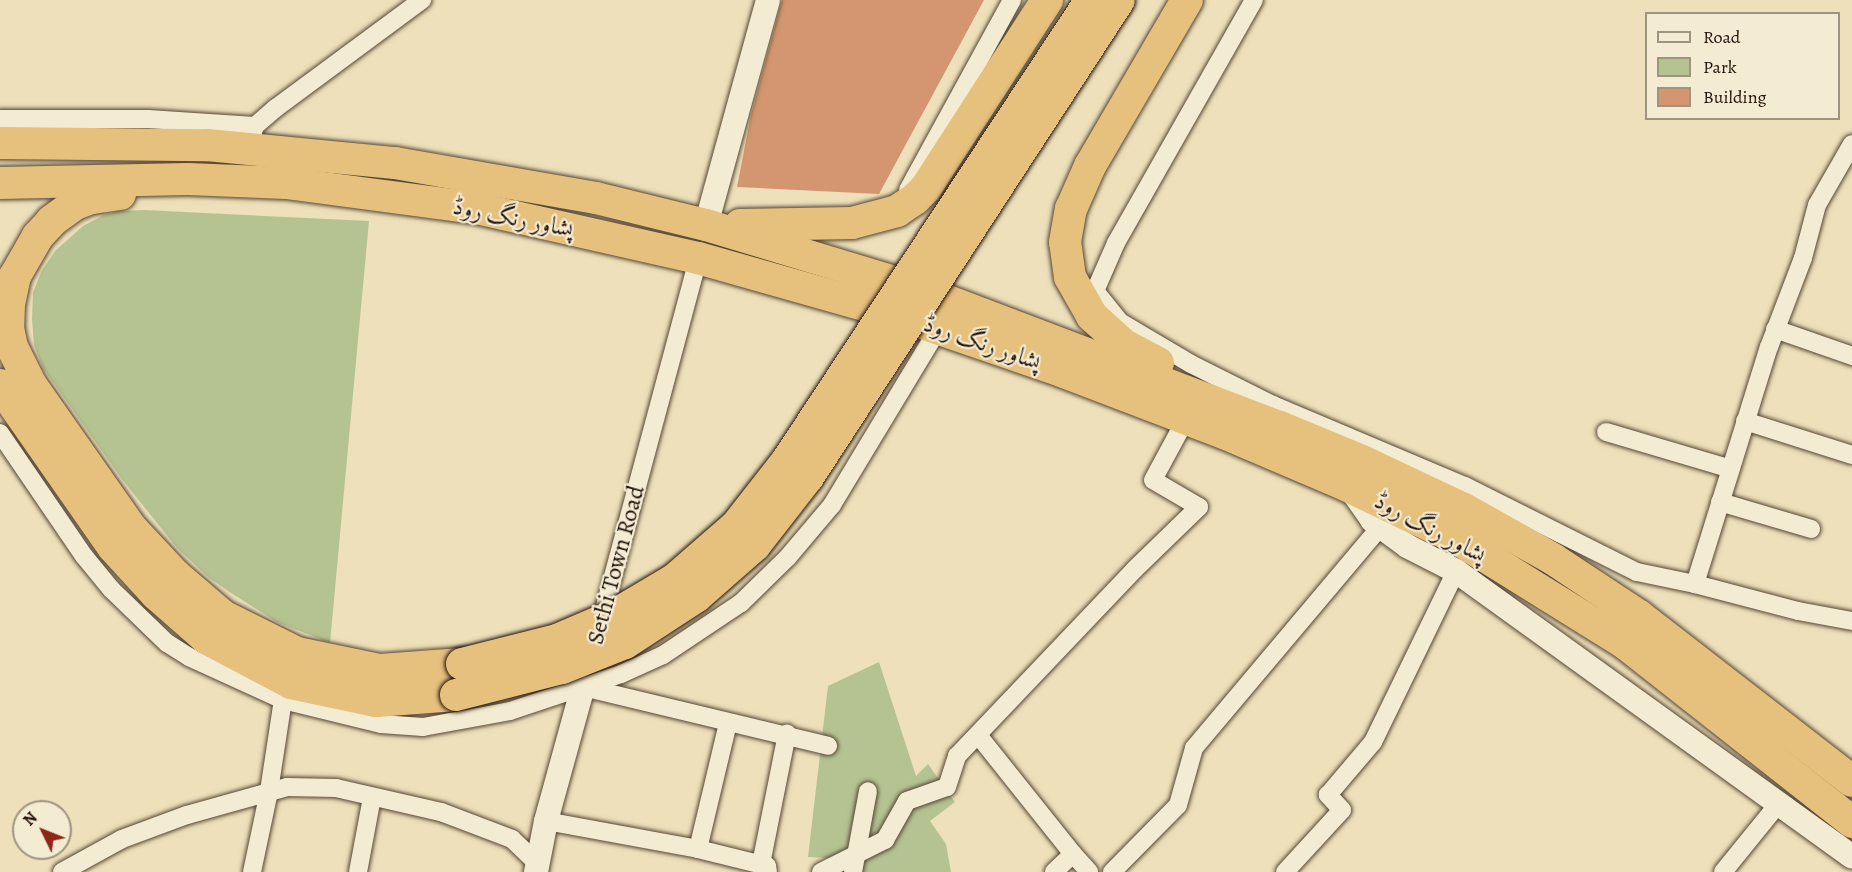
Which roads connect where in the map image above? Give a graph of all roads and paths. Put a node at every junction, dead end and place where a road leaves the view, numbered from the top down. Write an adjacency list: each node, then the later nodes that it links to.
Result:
1 (422, 0): 10 (street)
2 (768, 0): 16 (street)
3 (1012, 0): 15 (street)
4 (1047, 0): 15 (highway)
5 (1091, 0): 13 (highway, bridge)
6 (1119, 0): 21 (highway, bridge)
7 (1187, 0): 22 (highway)
8 (1254, 0): 23 (street)
9 (0, 119): 10 (street)
10 (251, 137): 11 (highway, پشاور رنگ روڈ); 16 (highway, پشاور رنگ روڈ)
11 (0, 143)
12 (1852, 144): 19 (street)
13 (188, 179): 14 (highway, پشاور رنگ روڈ); 17 (highway, پشاور رنگ روڈ)
14 (0, 183)
15 (897, 211): 16 (highway)
16 (706, 225): 22 (highway, پشاور رنگ روڈ)
17 (698, 258): 18 (highway, پشاور رنگ روڈ); 37 (street, Sethi Town Road)
18 (938, 329): 24 (highway, پشاور رنگ روڈ); 37 (street)
19 (1775, 329): 20 (street); 25 (street)
20 (1852, 356)
21 (0, 385)
22 (1232, 408): 23 (highway, پشاور رنگ روڈ)
23 (1277, 416): 35 (street); 43 (highway, پشاور رنگ روڈ)
24 (1186, 418): 30 (highway, پشاور رنگ روڈ); 41 (street)
25 (1745, 421): 28 (street); 29 (street)
26 (1606, 432): 29 (street)
27 (0, 434): 38 (street)
28 (1852, 455)
29 (1731, 469): 31 (street)
30 (1348, 486): 32 (street); 49 (highway, پشاور رنگ روڈ)
31 (1720, 502): 33 (street); 35 (street)
32 (1380, 526): 34 (street); 63 (street)
33 (1811, 529)
34 (1456, 571): 47 (street); 64 (street)
35 (1695, 584): 36 (street)
36 (1852, 621)
37 (583, 687): 38 (street); 39 (street); 48 (street, Sethi Town Road)
38 (283, 700): 44 (street)
39 (728, 723): 40 (street); 50 (street)
40 (787, 735): 42 (street); 55 (street)
41 (978, 735): 51 (street); 52 (street)
42 (828, 746)
43 (1852, 781)
44 (269, 792): 46 (street); 56 (street); 57 (street)
45 (868, 792): 51 (street)
46 (372, 797): 54 (street); 58 (street)
47 (1779, 803): 53 (street); 65 (street)
48 (546, 821): 50 (street); 54 (street, Sethi Town Road)
49 (1852, 822)
50 (699, 849): 55 (street)
51 (856, 853): 59 (street); 60 (street)
52 (1072, 854): 61 (street); 62 (street)
53 (1852, 857)
54 (536, 867)
55 (764, 868)
56 (62, 872)
57 (252, 872)
58 (358, 872)
59 (821, 872)
60 (853, 872)
61 (1054, 872)
62 (1089, 872)
63 (1112, 872)
64 (1285, 872)
65 (1723, 872)

